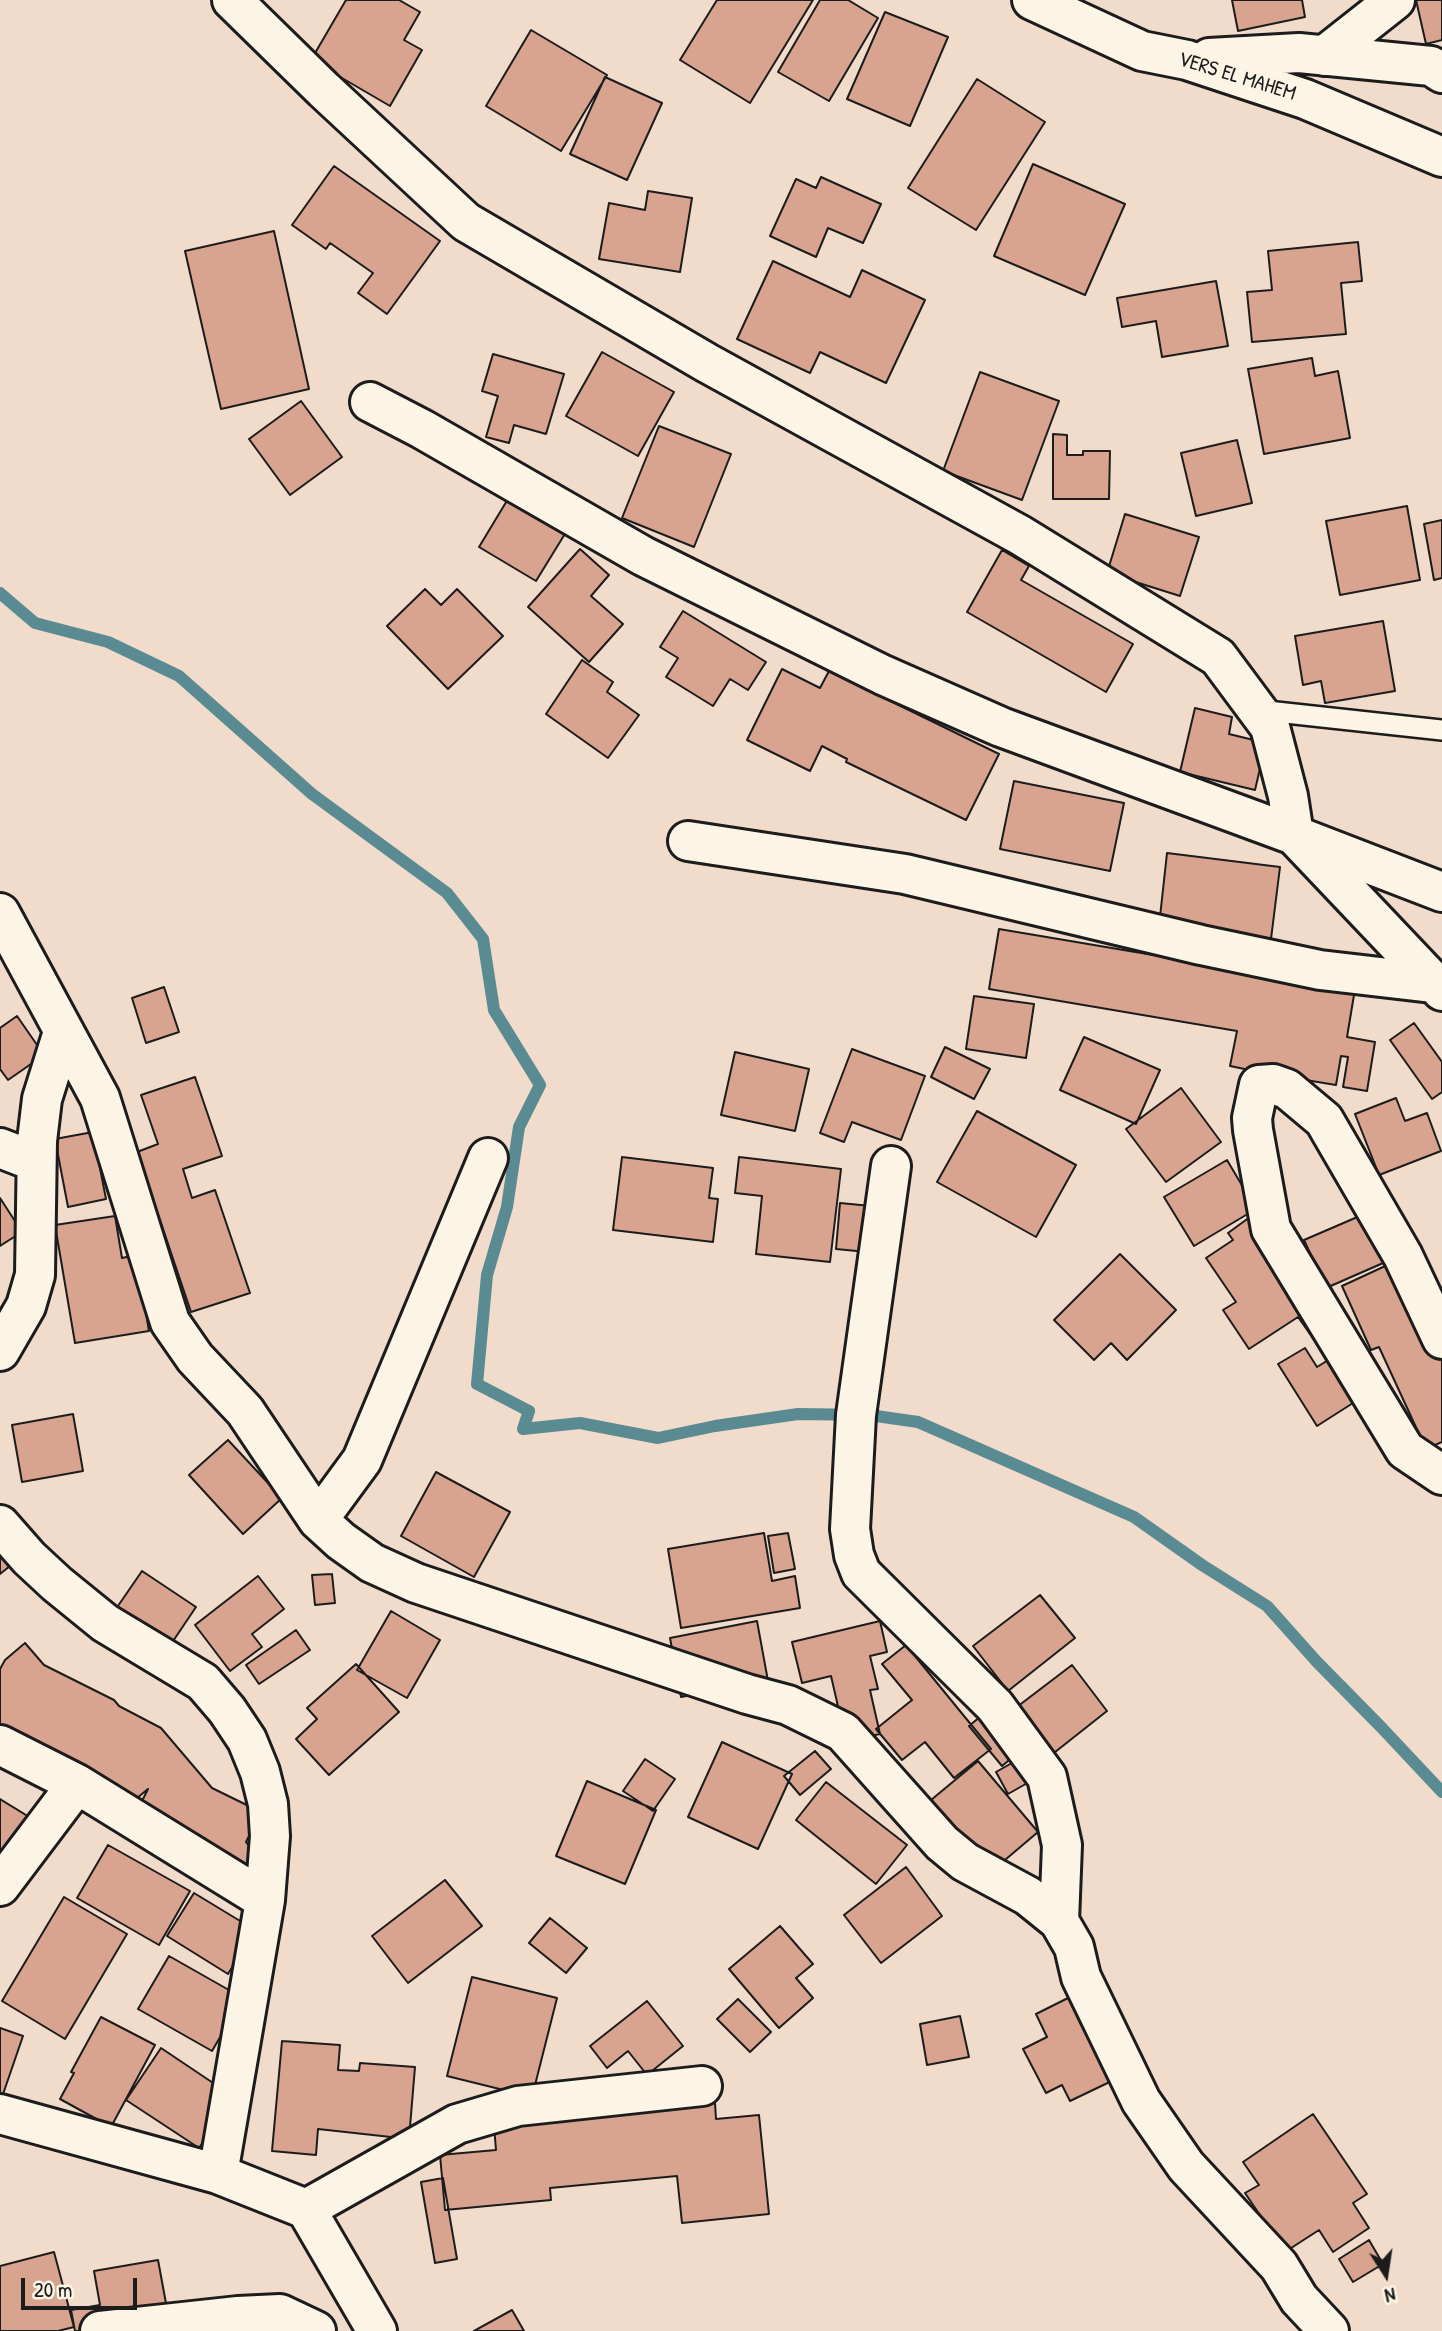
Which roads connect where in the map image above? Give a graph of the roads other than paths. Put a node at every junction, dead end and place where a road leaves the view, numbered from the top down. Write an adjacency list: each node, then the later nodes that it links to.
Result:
1 (232, 0): 9 (street)
2 (1032, 0): 5 (street, VERS EL MAHEM)
3 (1395, 0): 4 (street)
4 (1324, 56): 5 (street); 6 (street)
5 (1187, 60): 7 (street, VERS EL MAHEM)
6 (1438, 68)
7 (1442, 157)
8 (370, 402): 11 (street)
9 (1257, 710): 10 (lane); 11 (street)
10 (1442, 730)
11 (1294, 835): 13 (street); 15 (street)
12 (688, 841): 15 (street)
13 (1442, 892)
14 (0, 914): 16 (street)
15 (1437, 987)
16 (64, 1032): 19 (street); 24 (street)
17 (0, 1148): 19 (street)
18 (488, 1158): 24 (street)
19 (36, 1162): 22 (street)
20 (891, 1166): 30 (street)
21 (1442, 1339): 23 (street)
22 (0, 1350)
23 (1442, 1475)
24 (318, 1520): 30 (street)
25 (0, 1525): 29 (street)
26 (0, 1745): 27 (street)
27 (77, 1784): 28 (street); 29 (street)
28 (0, 1886)
29 (265, 1900): 33 (street)
30 (1059, 1921): 38 (street)
31 (702, 2086): 34 (street)
32 (0, 2114): 33 (street)
33 (218, 2174): 34 (street)
34 (306, 2208): 37 (street)
35 (100, 2331): 36 (street)
36 (316, 2331)
37 (377, 2331)
38 (1329, 2331)

